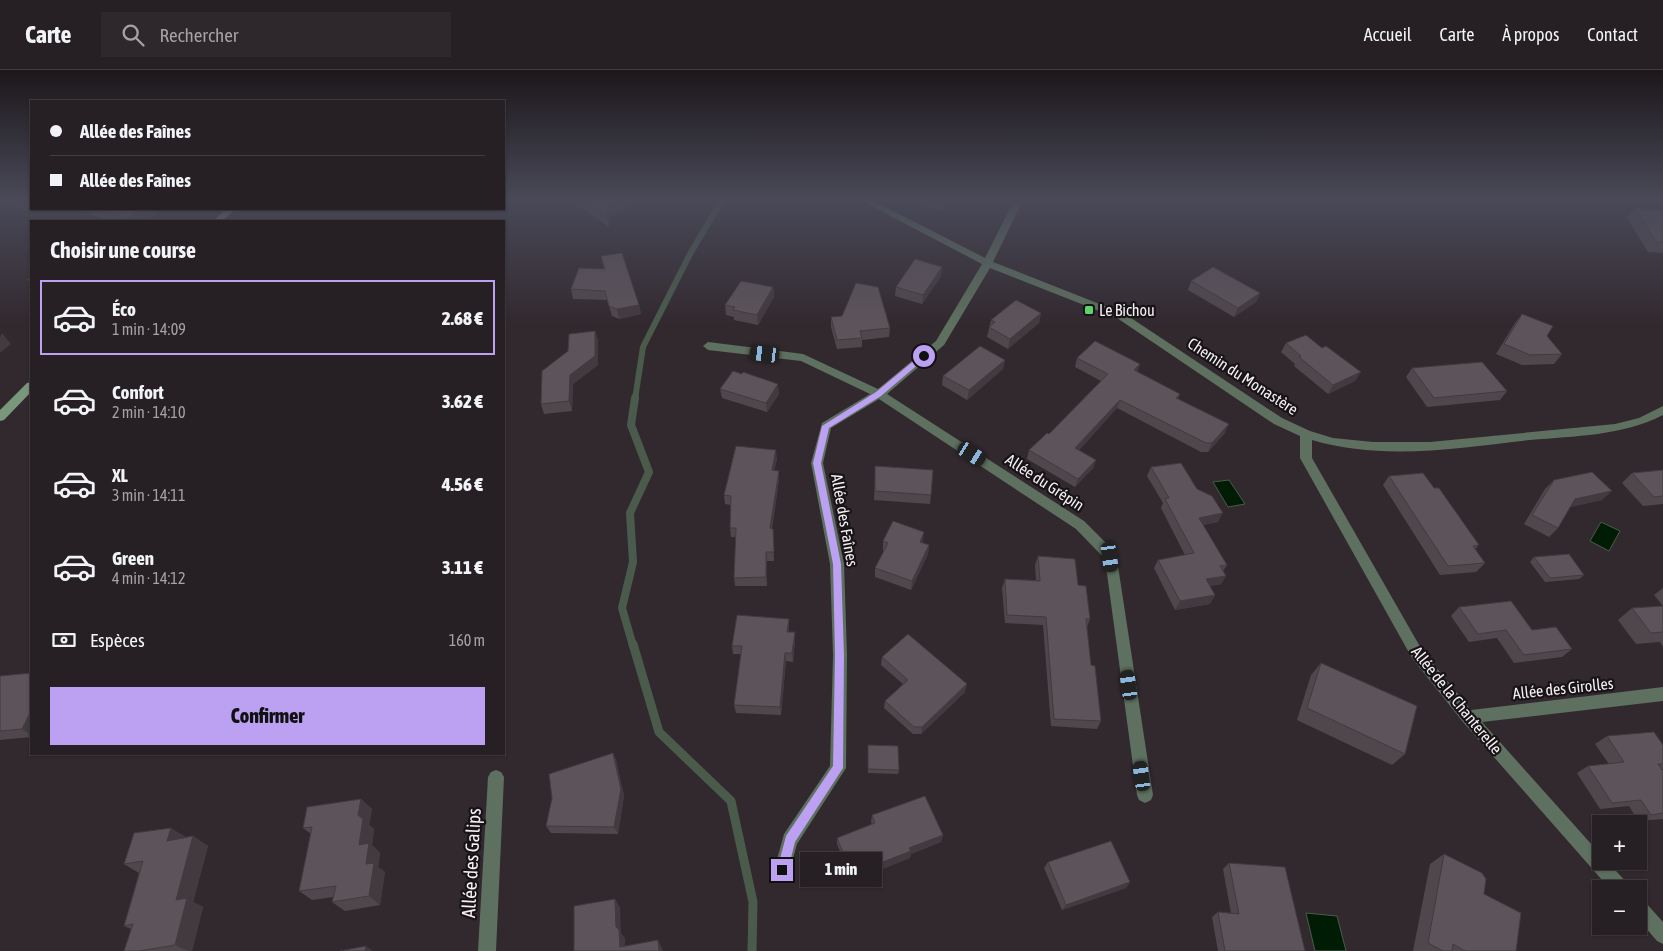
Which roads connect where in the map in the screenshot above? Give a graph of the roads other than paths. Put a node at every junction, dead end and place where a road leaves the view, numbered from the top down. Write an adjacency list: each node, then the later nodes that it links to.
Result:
1 (942, 241): 3 (street, Chemin du Monastère)
2 (999, 241): 3 (street, Allée des Faînes)
3 (988, 262): 6 (street, Allée des Faînes); 9 (street, Chemin du Monastère)
4 (708, 346): 6 (street, Allée du Grépin)
5 (30, 387): 8 (street)
6 (878, 394): 13 (street, Allée du Grépin); 14 (street, Allée des Faînes)
7 (1663, 410): 9 (street, Chemin du Monastère)
8 (0, 417)
9 (1306, 434): 11 (street, Allée de la Chanterelle)
10 (1663, 694): 11 (street, Allée des Girolles)
11 (1468, 717): 15 (street, Allée de la Chanterelle)
12 (496, 777): 18 (street, Allée des Galips)
13 (1145, 795)
14 (782, 870)
15 (1613, 880)
16 (1647, 917): 17 (street)
17 (1663, 935)
18 (487, 951)

